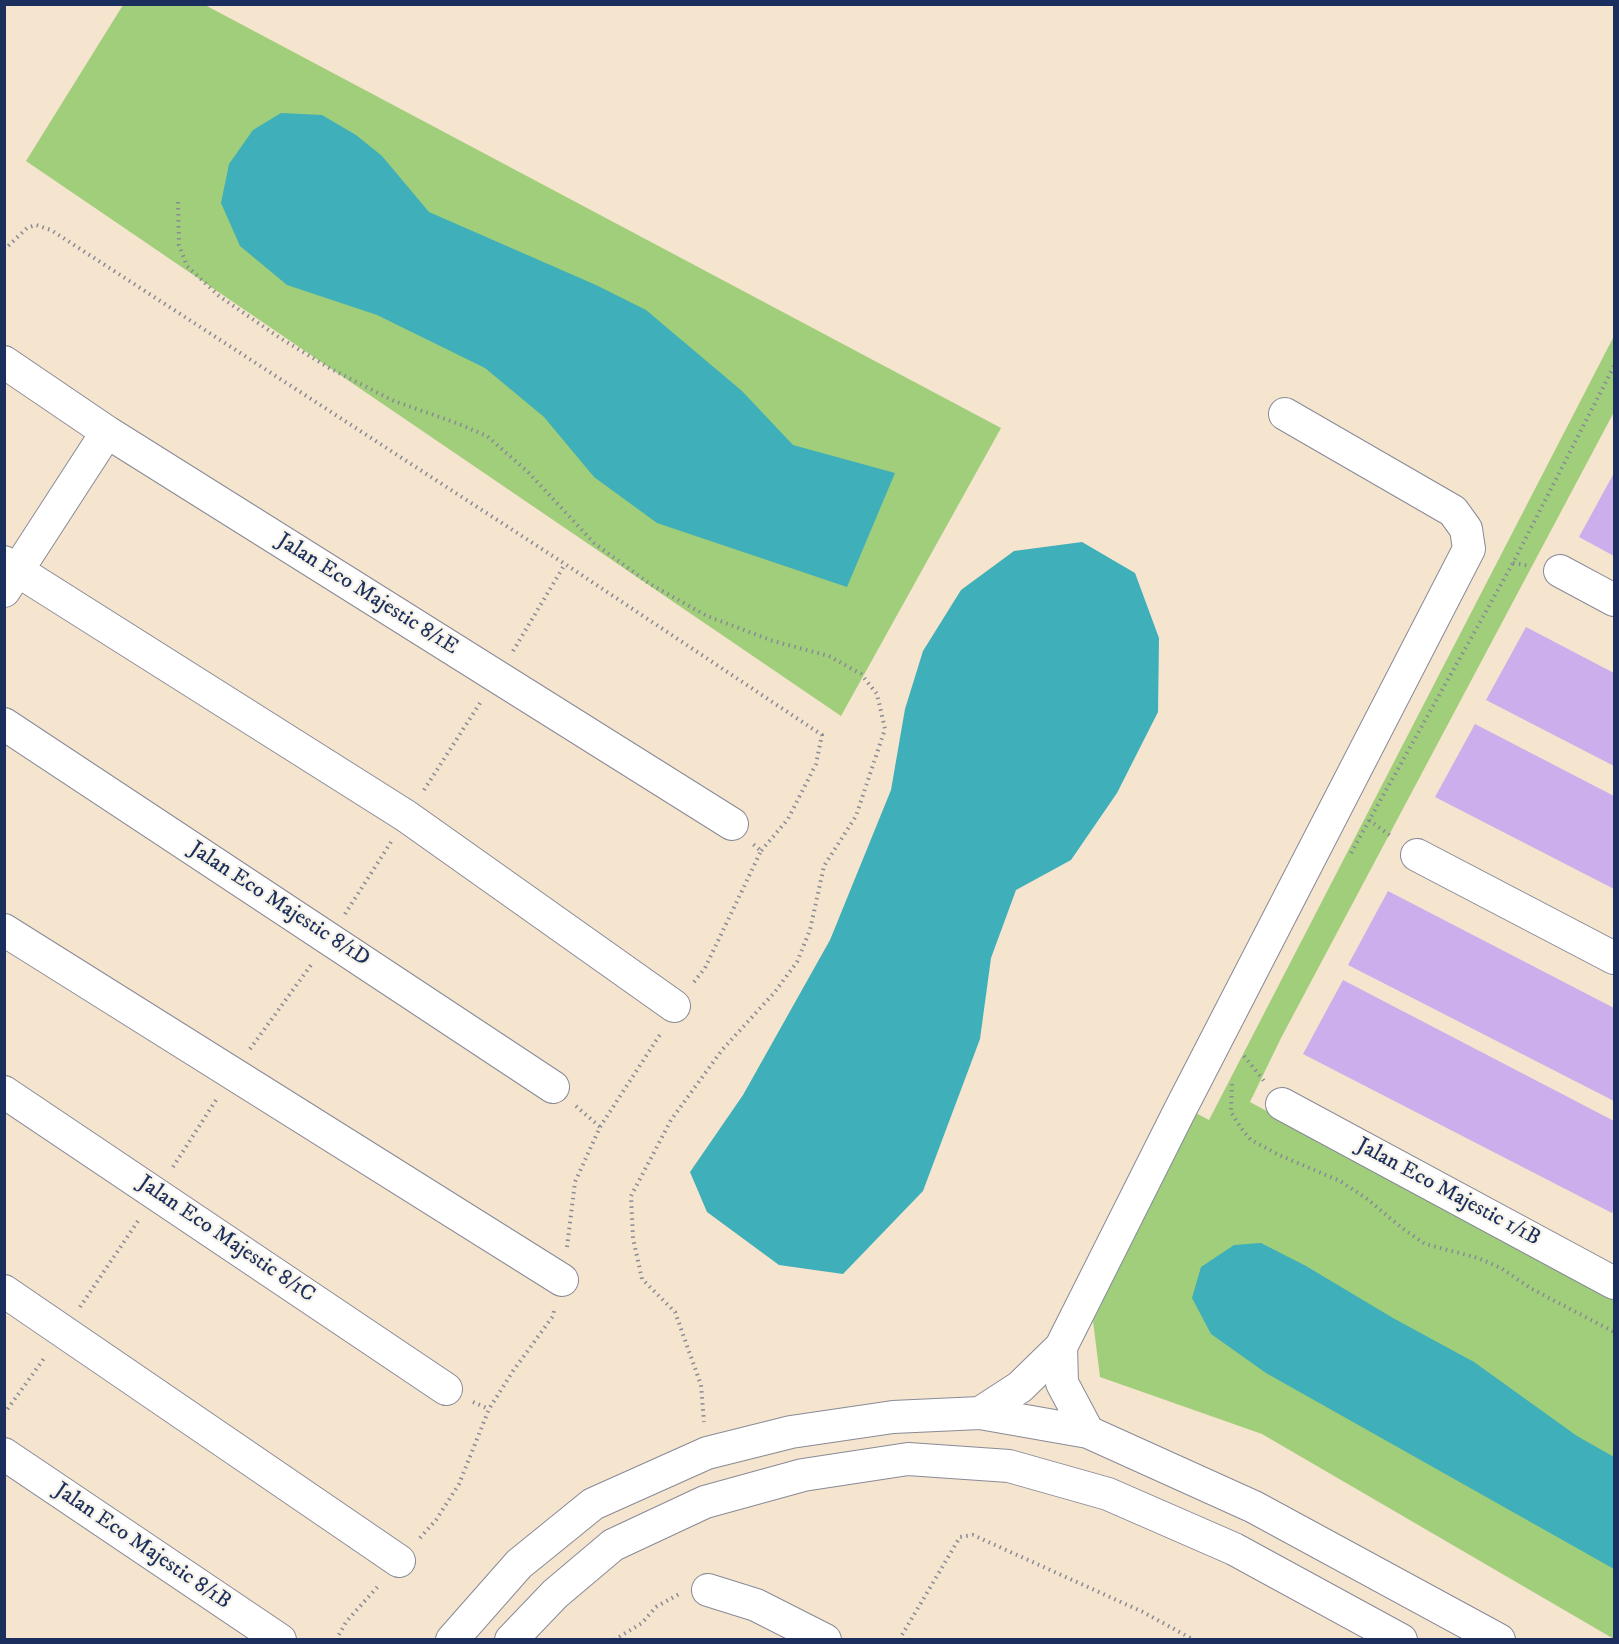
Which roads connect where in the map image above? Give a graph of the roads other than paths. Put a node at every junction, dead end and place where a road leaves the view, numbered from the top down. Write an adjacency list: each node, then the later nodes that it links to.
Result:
1 (4, 363): 3 (street, Jalan Eco Majestic 8/1E)
2 (1285, 414): 19 (street)
3 (107, 432): 5 (street); 8 (street, Jalan Eco Majestic 8/1E)
4 (1560, 571): 6 (street)
5 (9, 575): 12 (street)
6 (1614, 600)
7 (4, 724): 13 (street, Jalan Eco Majestic 8/1D)
8 (732, 824)
9 (1417, 855): 11 (street)
10 (4, 930): 16 (street)
11 (1614, 958)
12 (674, 1006)
13 (553, 1087)
14 (4, 1092): 20 (street, Jalan Eco Majestic 8/1C)
15 (1282, 1104): 17 (street, Jalan Eco Majestic 1/1B)
16 (561, 1280)
17 (1614, 1283)
18 (4, 1291): 24 (street)
19 (1061, 1347): 21 (street); 22 (street)
20 (446, 1389)
21 (980, 1413): 22 (street); 27 (street)
22 (1088, 1432): 31 (street)
23 (4, 1454): 26 (street, Jalan Eco Majestic 8/1B)
24 (399, 1561)
25 (708, 1590): 29 (street)
26 (280, 1640)
27 (452, 1640)
28 (511, 1640): 30 (street)
29 (825, 1640)
30 (1401, 1640)
31 (1499, 1640)

